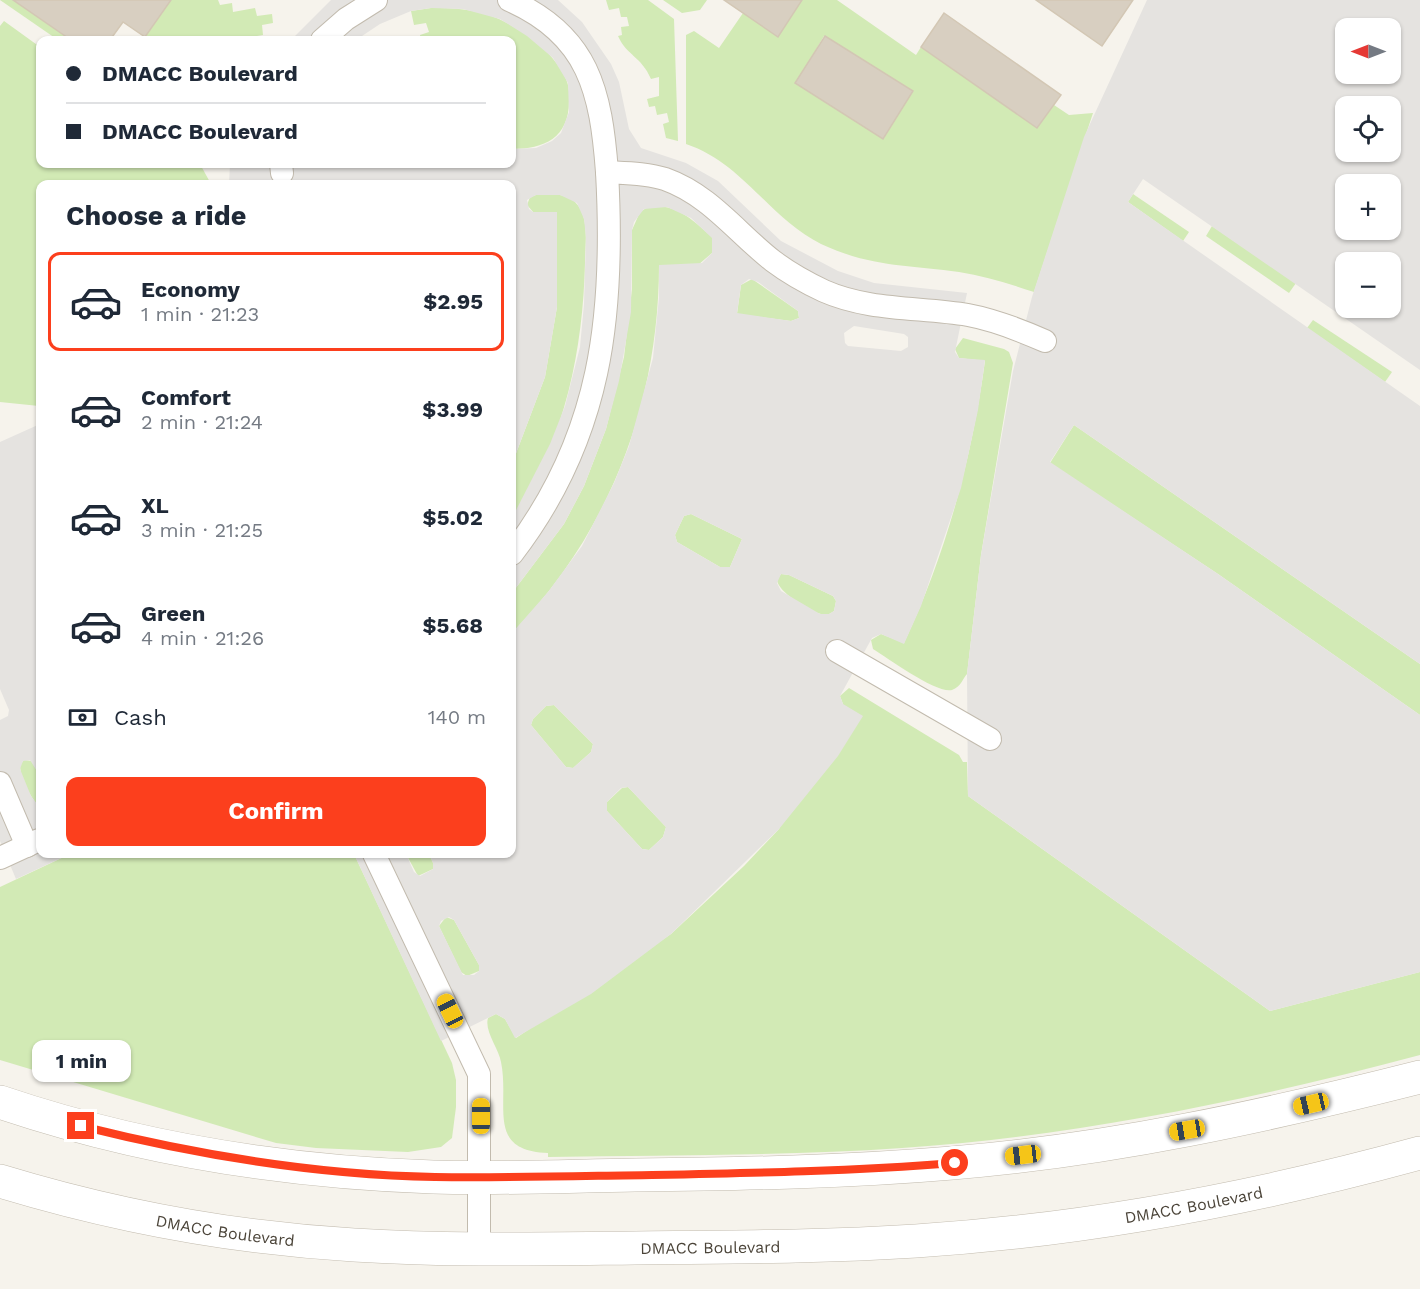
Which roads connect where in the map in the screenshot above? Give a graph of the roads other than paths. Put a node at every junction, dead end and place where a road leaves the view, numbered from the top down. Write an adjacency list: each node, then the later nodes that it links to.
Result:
1 (376, 0): 3 (lane)
2 (509, 0): 4 (lane)
3 (327, 36)
4 (607, 171): 5 (lane); 6 (lane)
5 (1045, 341)
6 (516, 548)
7 (837, 651): 8 (lane)
8 (990, 738)
9 (0, 783): 10 (lane)
10 (34, 843): 11 (lane)
11 (0, 858)
12 (376, 858): 16 (lane)
13 (1420, 1077): 16 (street)
14 (0, 1102): 16 (street)
15 (1420, 1153): 18 (street, DMACC Boulevard)
16 (480, 1176): 18 (lane)
17 (0, 1181): 18 (street, DMACC Boulevard)
18 (479, 1250)

